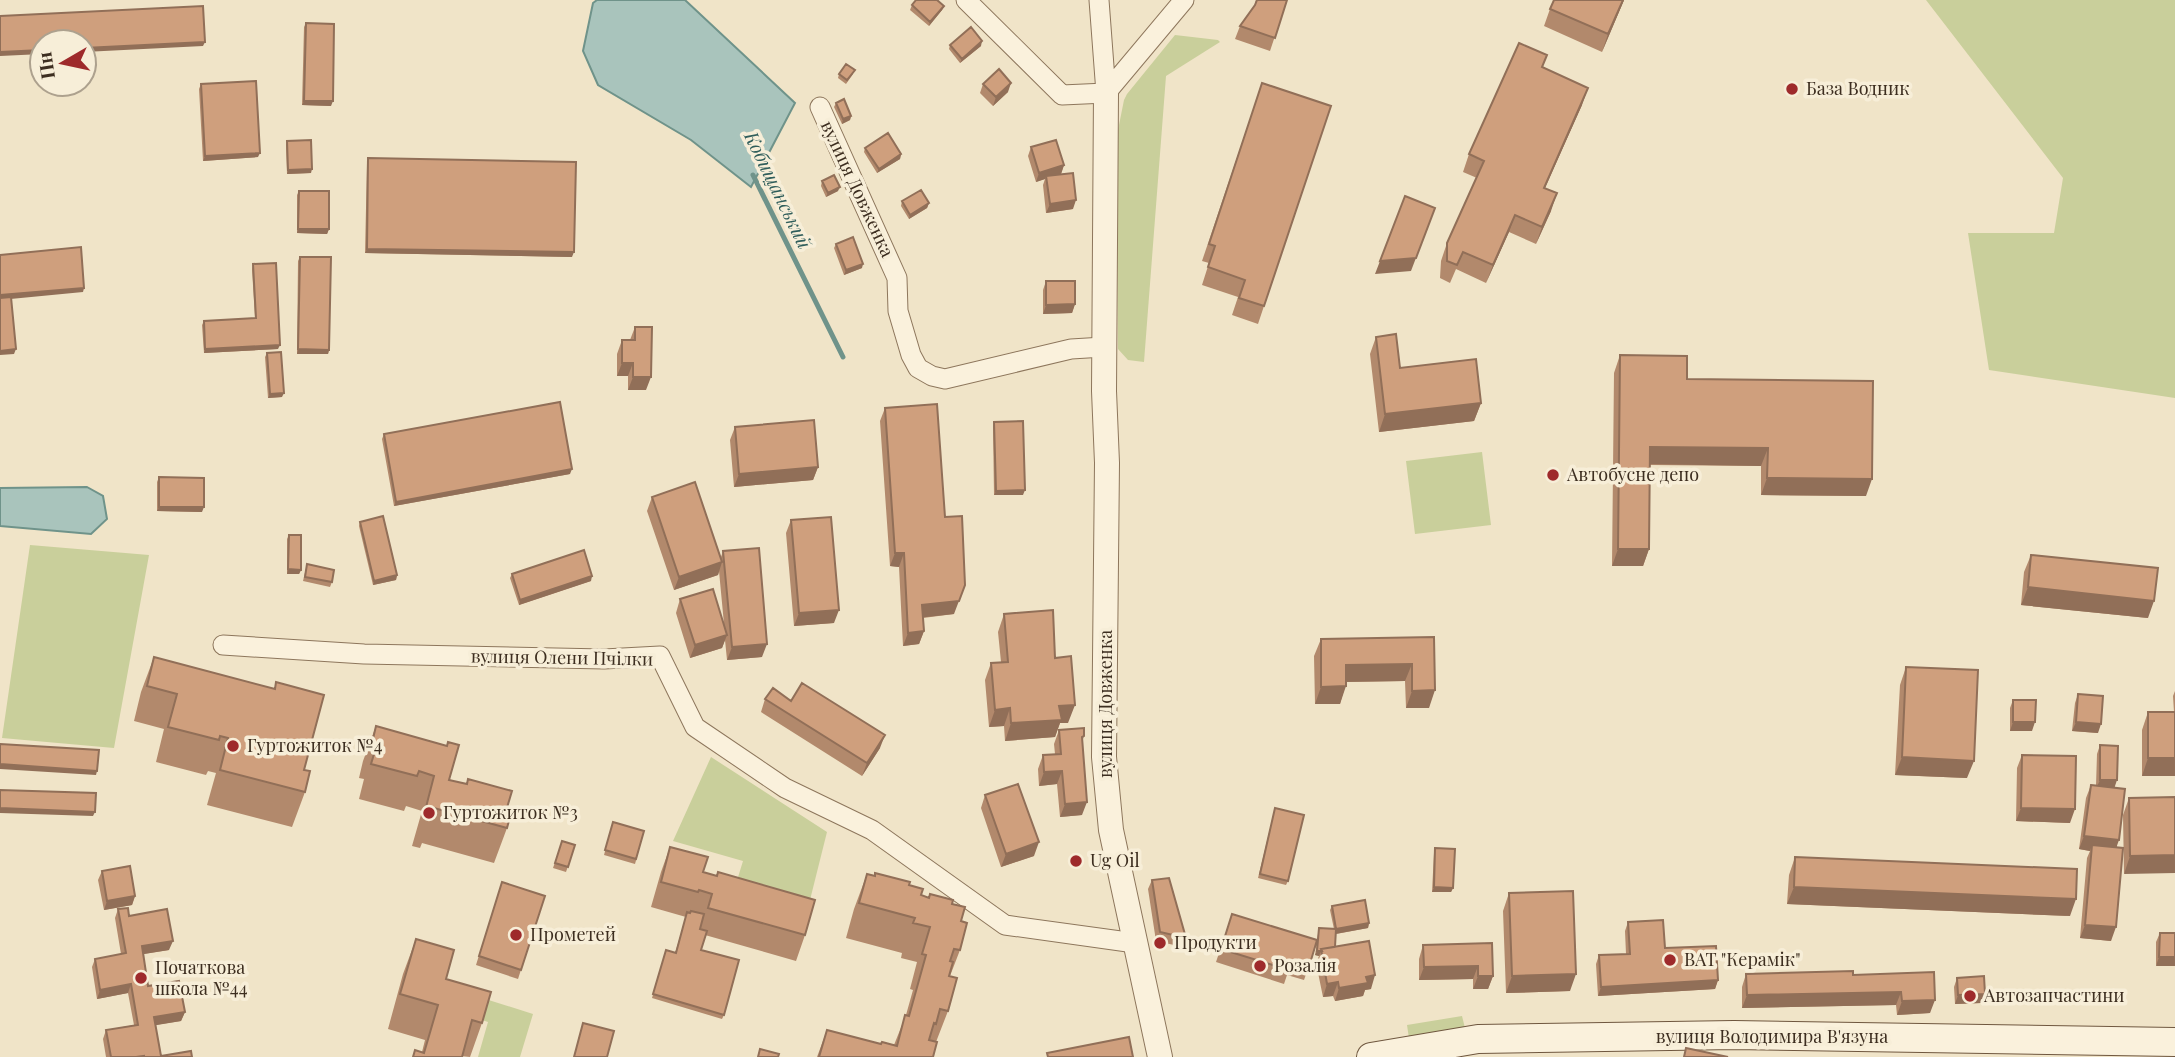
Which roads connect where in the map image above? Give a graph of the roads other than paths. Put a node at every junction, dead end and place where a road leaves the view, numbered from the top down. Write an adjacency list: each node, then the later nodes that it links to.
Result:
1 (966, 0): 4 (street)
2 (1099, 0): 4 (street, вулиця Довженка)
3 (1184, 0): 4 (street)
4 (1106, 93): 6 (street, вулиця Довженка)
5 (820, 107): 6 (street, вулиця Довженка)
6 (1104, 347): 8 (street, вулиця Довженка)
7 (223, 645): 8 (street, вулиця Олени Пчілки)
8 (1135, 943): 11 (street, вулиця Довженка)
9 (2175, 1042): 10 (main road, вулиця Володимира В'язуна)
10 (2014, 1048): 12 (main road, вулиця Володимира В'язуна)
11 (1160, 1057)
12 (1371, 1057)

